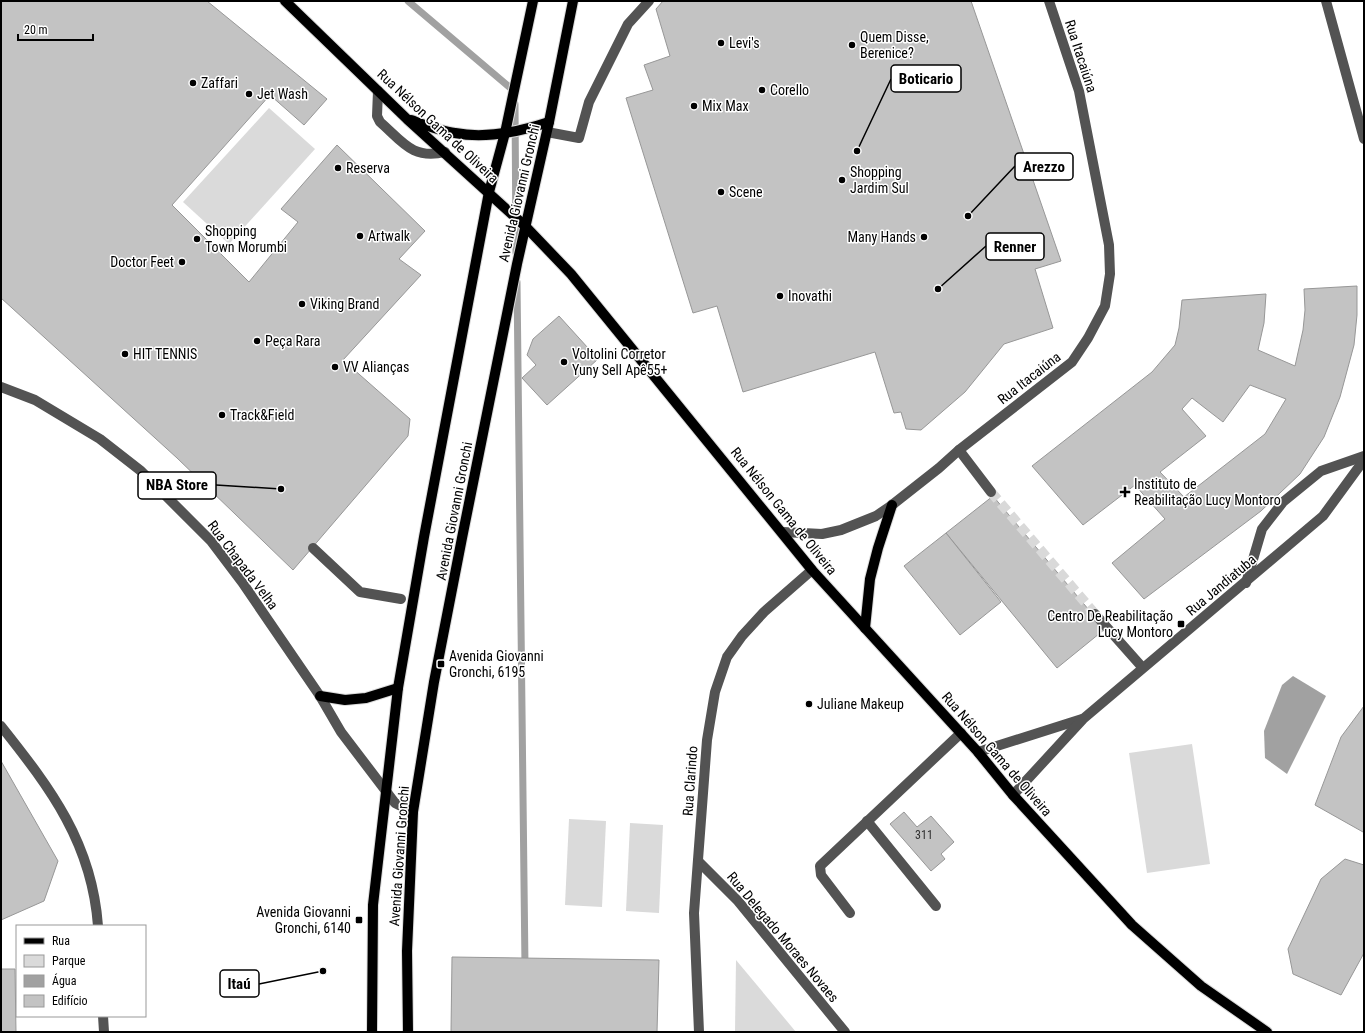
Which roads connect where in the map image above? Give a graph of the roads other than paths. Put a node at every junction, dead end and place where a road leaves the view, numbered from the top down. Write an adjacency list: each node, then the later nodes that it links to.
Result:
1 (285, 1): 7 (main road, Rua Nélson Gama de Oliveira)
2 (533, 1): 10 (main road, Avenida Giovanni Gronchi)
3 (573, 1): 9 (main road, Avenida Giovanni Gronchi)
4 (649, 1): 9 (street)
5 (1049, 1): 16 (street, Rua Itacaiúna)
6 (1326, 1): 11 (street)
7 (378, 90): 8 (main road, Rua Nélson Gama de Oliveira); 12 (street)
8 (407, 119): 10 (main road); 12 (main road, Rua Nélson Gama de Oliveira)
9 (548, 127): 10 (main road); 14 (main road, Avenida Giovanni Gronchi)
10 (505, 133): 13 (main road, Avenida Giovanni Gronchi)
11 (1364, 139)
12 (445, 152): 13 (main road, Rua Nélson Gama de Oliveira)
13 (490, 192): 14 (main road, Rua Nélson Gama de Oliveira); 29 (main road, Avenida Giovanni Gronchi)
14 (525, 226): 21 (main road, Rua Nélson Gama de Oliveira); 37 (main road, Avenida Giovanni Gronchi)
15 (1, 387): 30 (street, Rua Chapada Velha)
16 (959, 450): 19 (street); 20 (street, Rua Itacaiúna)
17 (1364, 456): 24 (street)
18 (1364, 460): 24 (street, Rua Jandiatuba)
19 (991, 492)
20 (892, 505): 21 (street, Rua Itacaiúna); 27 (main road)
21 (783, 532): 23 (main road, Rua Nélson Gama de Oliveira)
22 (313, 548): 25 (street)
23 (812, 570): 27 (main road, Rua Nélson Gama de Oliveira); 39 (street, Rua Clarindo)
24 (1246, 583): 28 (street, Rua Jandiatuba)
25 (401, 600)
26 (1095, 614): 28 (street)
27 (866, 628): 33 (main road, Rua Nélson Gama de Oliveira)
28 (1142, 667): 31 (street, Rua Jandiatuba)
29 (398, 688): 30 (main road); 35 (main road, Avenida Giovanni Gronchi)
30 (320, 696): 35 (street, Rua Chapada Velha)
31 (1084, 719): 34 (street, Rua Jandiatuba); 36 (street, Rua Jandiatuba)
32 (1, 726): 42 (street)
33 (961, 733): 34 (main road, Rua Nélson Gama de Oliveira); 38 (street)
34 (978, 752): 36 (main road, Rua Nélson Gama de Oliveira)
35 (386, 789): 37 (street, Rua Chapada Velha); 45 (main road, Avenida Giovanni Gronchi)
36 (1013, 795): 49 (main road, Rua Nélson Gama de Oliveira)
37 (413, 812): 46 (main road, Avenida Giovanni Gronchi)
38 (867, 821): 40 (street); 41 (street)
39 (698, 861): 47 (street, Rua Clarindo); 48 (street, Rua Delegado Moraes Novaes)
40 (936, 906)
41 (850, 913)
42 (98, 925)
43 (103, 1017): 44 (street)
44 (104, 1032)
45 (372, 1032)
46 (408, 1032)
47 (700, 1032)
48 (846, 1032)
49 (1267, 1032)

